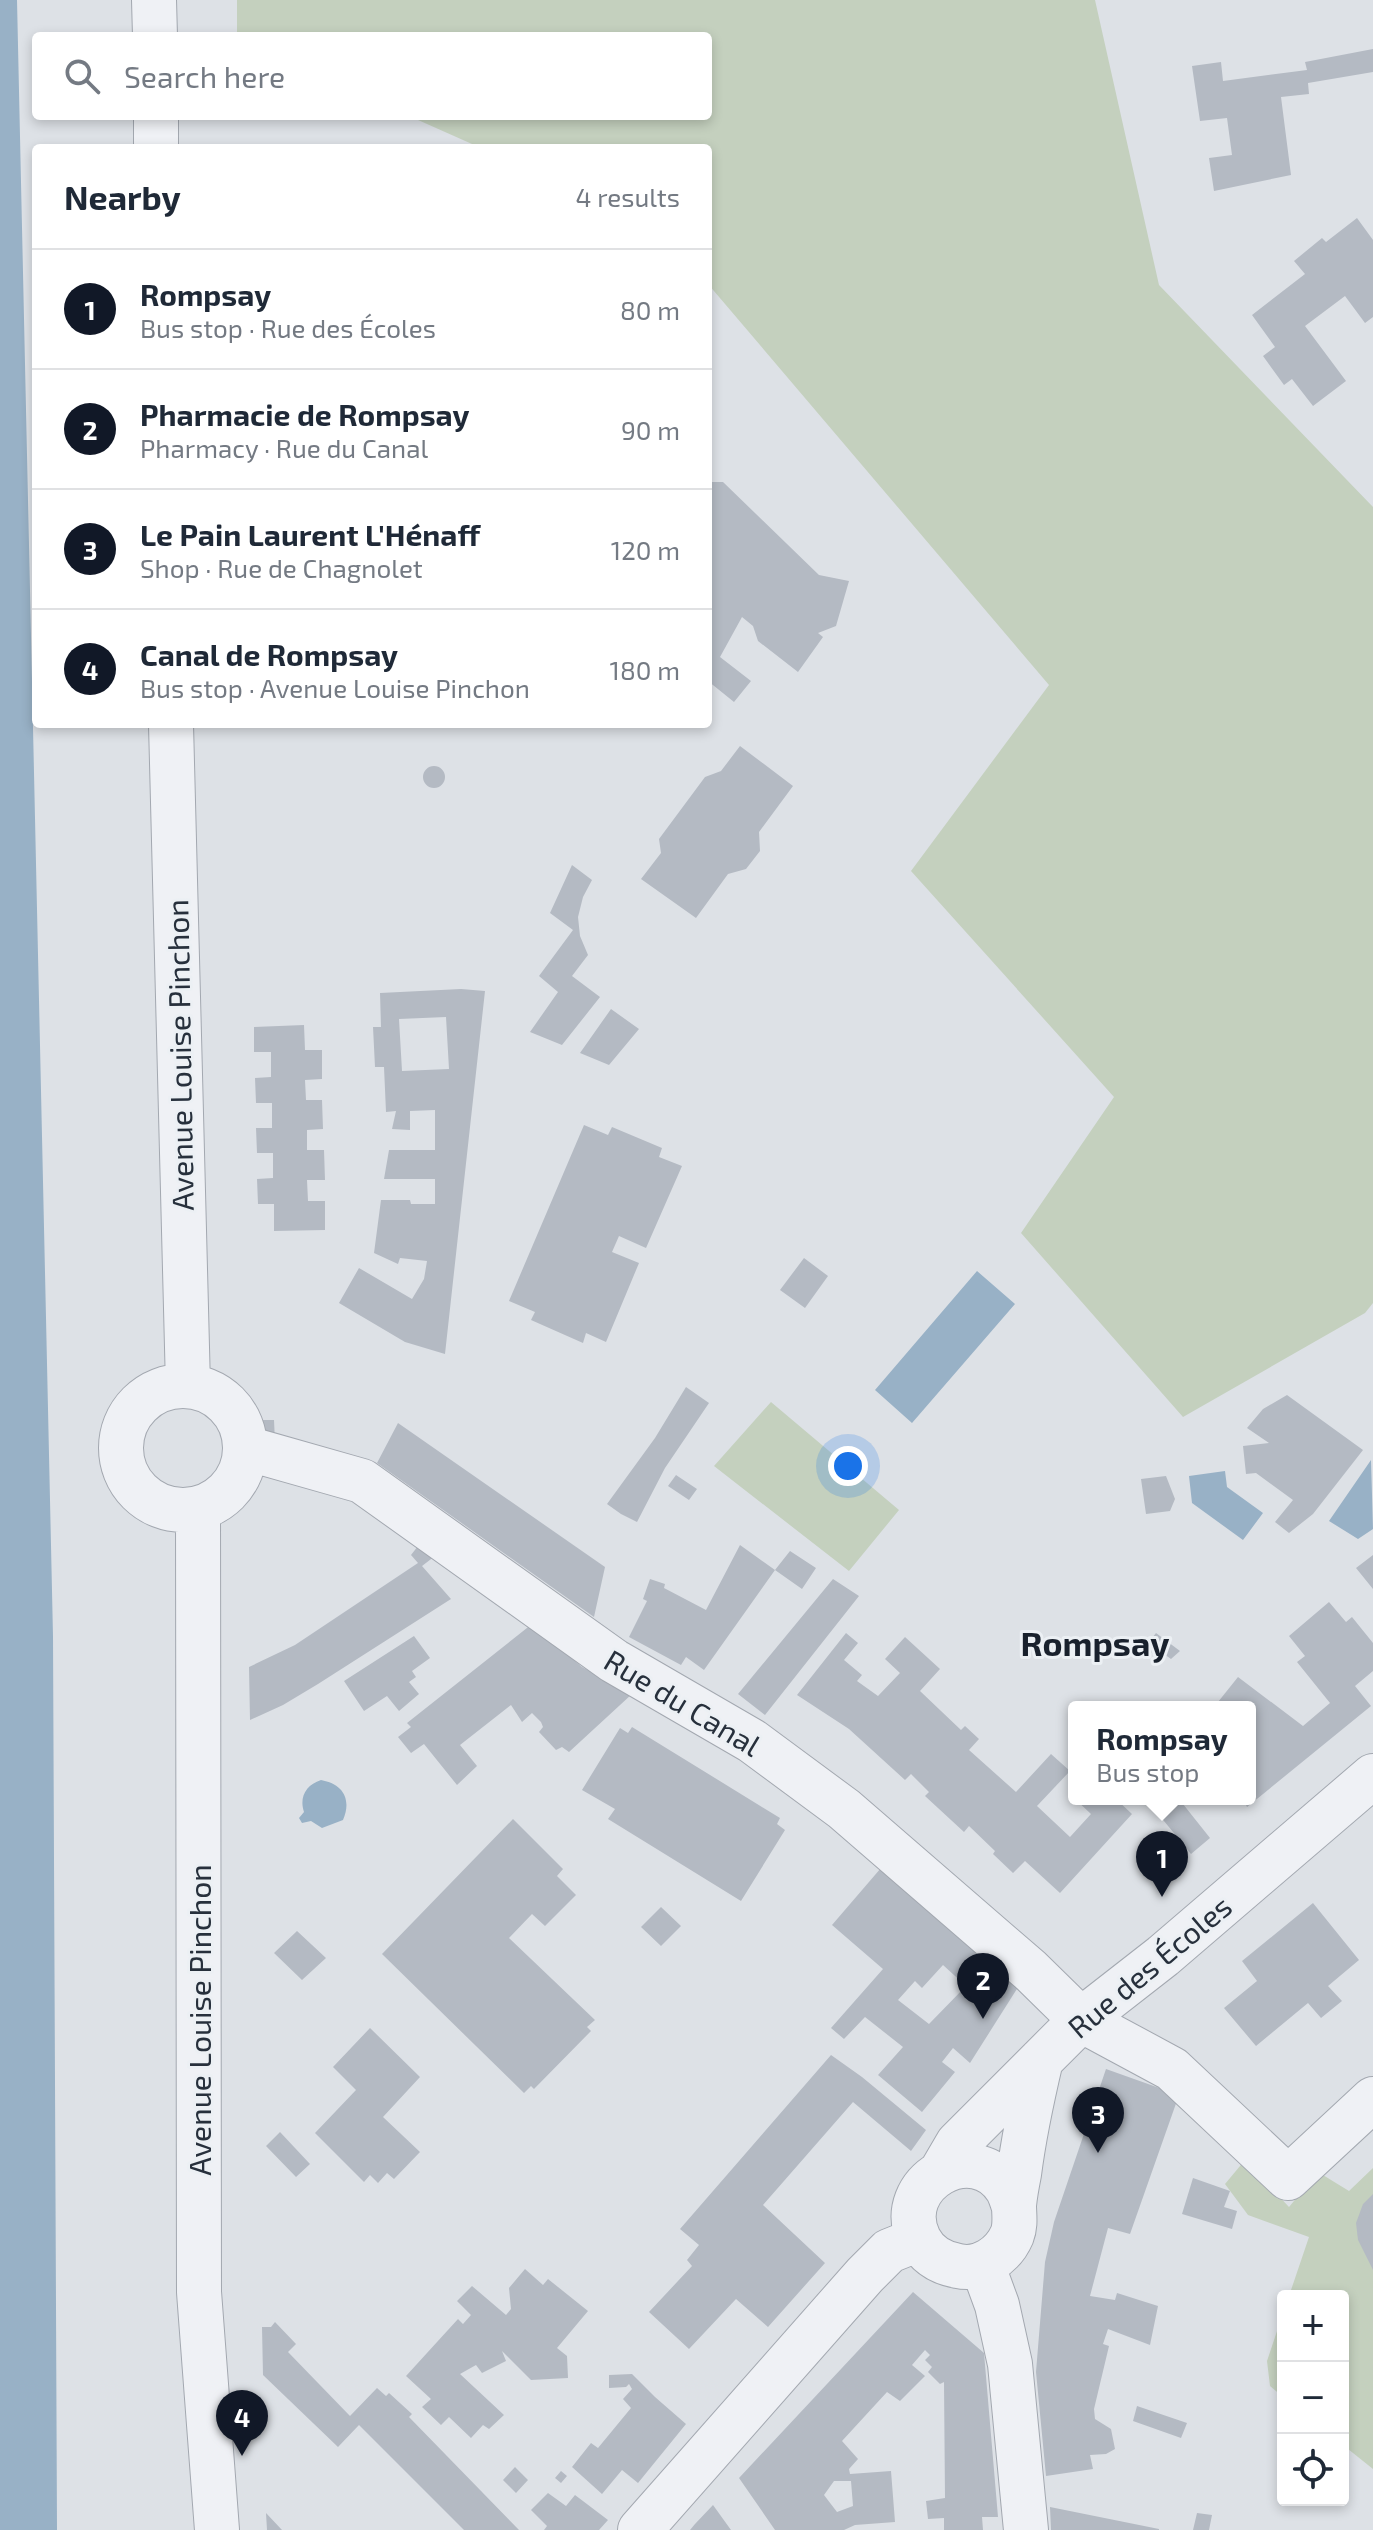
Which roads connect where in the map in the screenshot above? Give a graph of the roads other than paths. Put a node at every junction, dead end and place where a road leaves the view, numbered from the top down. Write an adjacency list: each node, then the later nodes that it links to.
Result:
1 (154, 0): 2 (street)
2 (155, 32)
3 (156, 120): 4 (street)
4 (156, 144)
5 (171, 728): 6 (street, Avenue Louise Pinchon)
6 (188, 1386): 7 (street); 8 (street)
7 (246, 1448): 8 (street); 10 (street, Rue du Canal)
8 (198, 1508): 17 (street, Avenue Louise Pinchon)
9 (1373, 1776): 10 (street, Rue des Écoles)
10 (1081, 2020): 11 (street, Rue des Écoles); 12 (street, Rue du Canal)
11 (1041, 2060): 13 (street, Rue des Écoles); 14 (street)
12 (1373, 2099)
13 (941, 2172): 14 (street); 15 (street)
14 (1014, 2207): 16 (street)
15 (919, 2239): 16 (street); 18 (street)
16 (982, 2264): 19 (street)
17 (217, 2530)
18 (640, 2530)
19 (1026, 2530)

